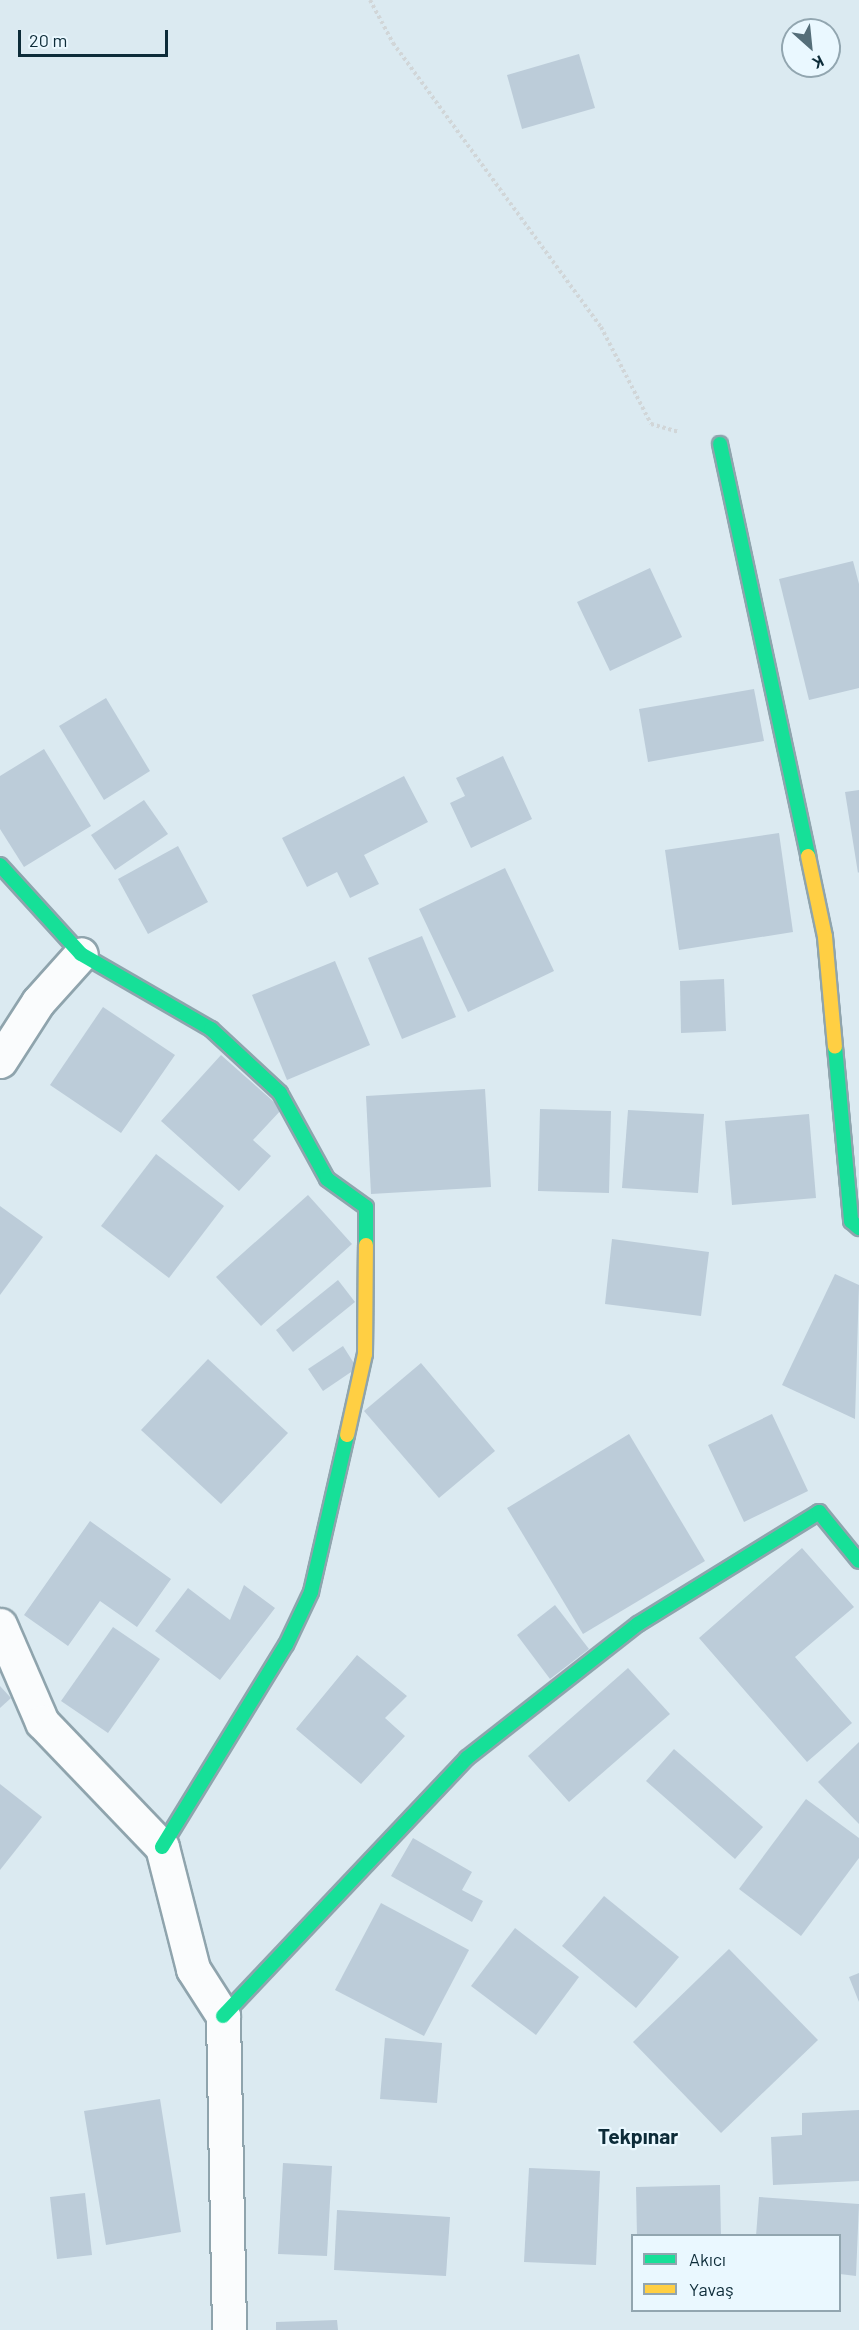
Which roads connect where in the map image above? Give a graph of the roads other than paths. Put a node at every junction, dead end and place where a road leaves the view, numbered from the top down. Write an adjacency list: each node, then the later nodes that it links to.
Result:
1 (720, 444): 5 (street)
2 (0, 865): 3 (street)
3 (81, 954): 4 (street); 8 (street)
4 (0, 1061)
5 (859, 1228)
6 (859, 1561): 9 (street)
7 (0, 1625): 8 (street)
8 (162, 1847): 9 (street)
9 (223, 2016): 10 (street)
10 (229, 2330)

